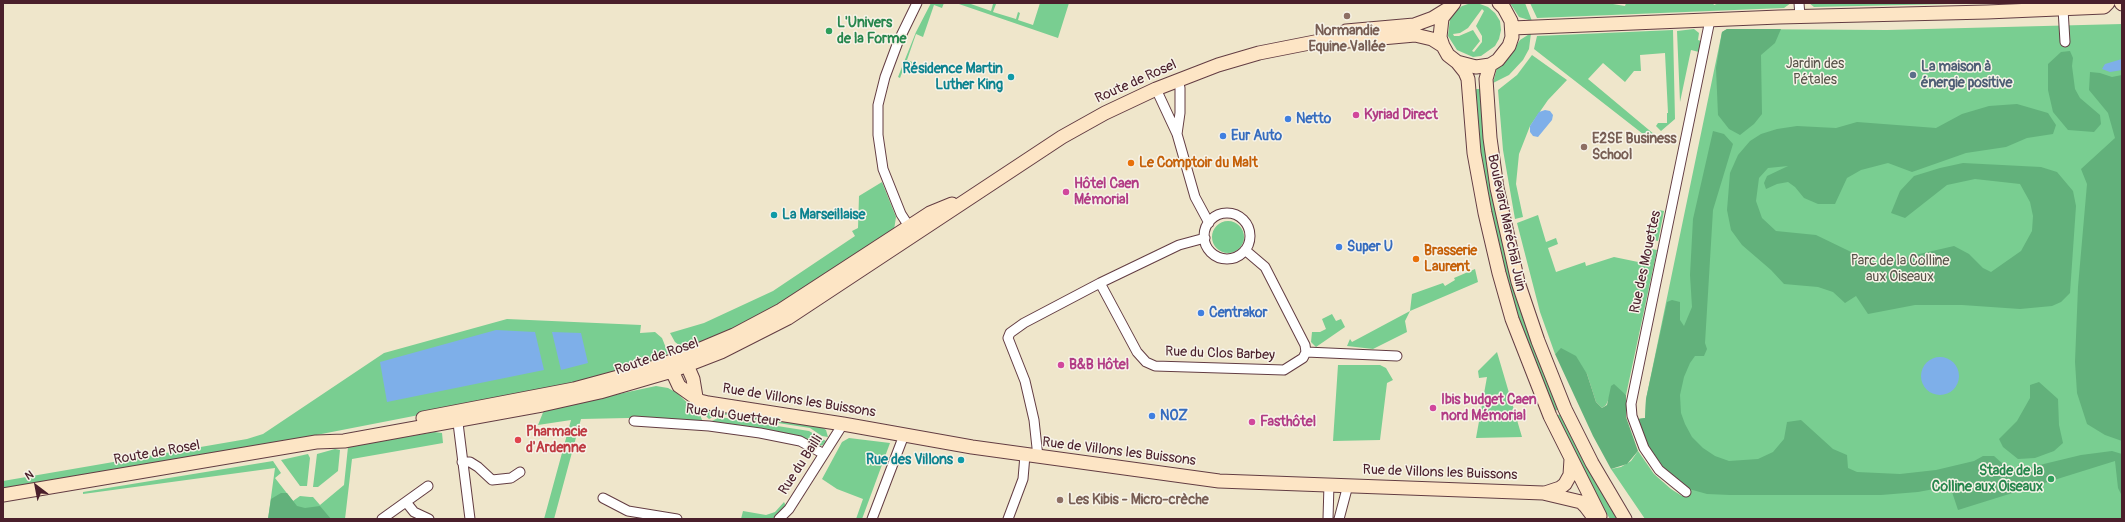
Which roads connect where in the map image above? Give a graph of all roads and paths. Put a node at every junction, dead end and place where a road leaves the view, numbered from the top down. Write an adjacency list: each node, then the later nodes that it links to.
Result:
1 (917, 3): 20 (street)
2 (1499, 3): 10 (street)
3 (1799, 3): 8 (street)
4 (2108, 3): 7 (street)
5 (2043, 6): 7 (street); 8 (street)
6 (1450, 7): 11 (street, Route de Rosel); 13 (street)
7 (2063, 9): 12 (street)
8 (1800, 16): 9 (street)
9 (1710, 20): 10 (street); 40 (street, Rue des Mouettes)
10 (1512, 28): 15 (street)
11 (1336, 38): 13 (street, Route de Rosel); 16 (street, Route de Rosel)
12 (2065, 42)
13 (1443, 46): 14 (street, Boulevard Maréchal Juin)
14 (1457, 62): 15 (street); 34 (street, Boulevard Maréchal Juin)
15 (1490, 65): 57 (street, Boulevard Maréchal Juin)
16 (1178, 80): 17 (street, Route de Rosel); 18 (street)
17 (1156, 89): 18 (street); 20 (street, Route de Rosel)
18 (1177, 134): 19 (street)
19 (1208, 223): 21 (street); 22 (street)
20 (912, 231): 26 (street, Route de Rosel)
21 (1204, 238): 22 (street); 23 (street)
22 (1245, 250): 24 (street)
23 (1100, 283): 24 (street, Rue du Clos Barbey); 33 (street)
24 (1306, 352): 25 (street)
25 (1397, 356)
26 (679, 365): 27 (street, Route de Rosel); 29 (street, Rue de Villons les Buissons)
27 (457, 416): 35 (street); 42 (street, Route de Rosel)
28 (634, 421): 31 (street, Rue du Guetteur)
29 (843, 424): 30 (street, Rue de Villons les Buissons); 31 (street, Rue du Bailli)
30 (904, 435): 32 (street, Rue de Villons les Buissons); 51 (street)
31 (824, 454): 50 (street, Rue du Bailli)
32 (1025, 455): 33 (street, Rue de Villons les Buissons); 52 (street)
33 (1038, 457): 37 (street, Rue de Villons les Buissons)
34 (1571, 459): 41 (street); 56 (street, Boulevard Maréchal Juin)
35 (462, 462): 36 (street); 48 (street)
36 (520, 472)
37 (1329, 484): 38 (street, Rue de Villons les Buissons); 53 (street)
38 (1348, 485): 41 (street, Rue de Villons les Buissons); 54 (street)
39 (428, 486): 44 (street)
40 (1686, 492)
41 (1543, 493): 55 (street)
42 (3, 495)
43 (603, 498): 45 (street)
44 (406, 502): 46 (street); 47 (street)
45 (627, 515): 49 (street)
46 (382, 519)
47 (429, 519)
48 (470, 519)
49 (677, 519)
50 (779, 519)
51 (872, 519)
52 (1008, 519)
53 (1328, 519)
54 (1339, 519)
55 (1595, 519)
56 (1602, 519)
57 (1625, 519)

